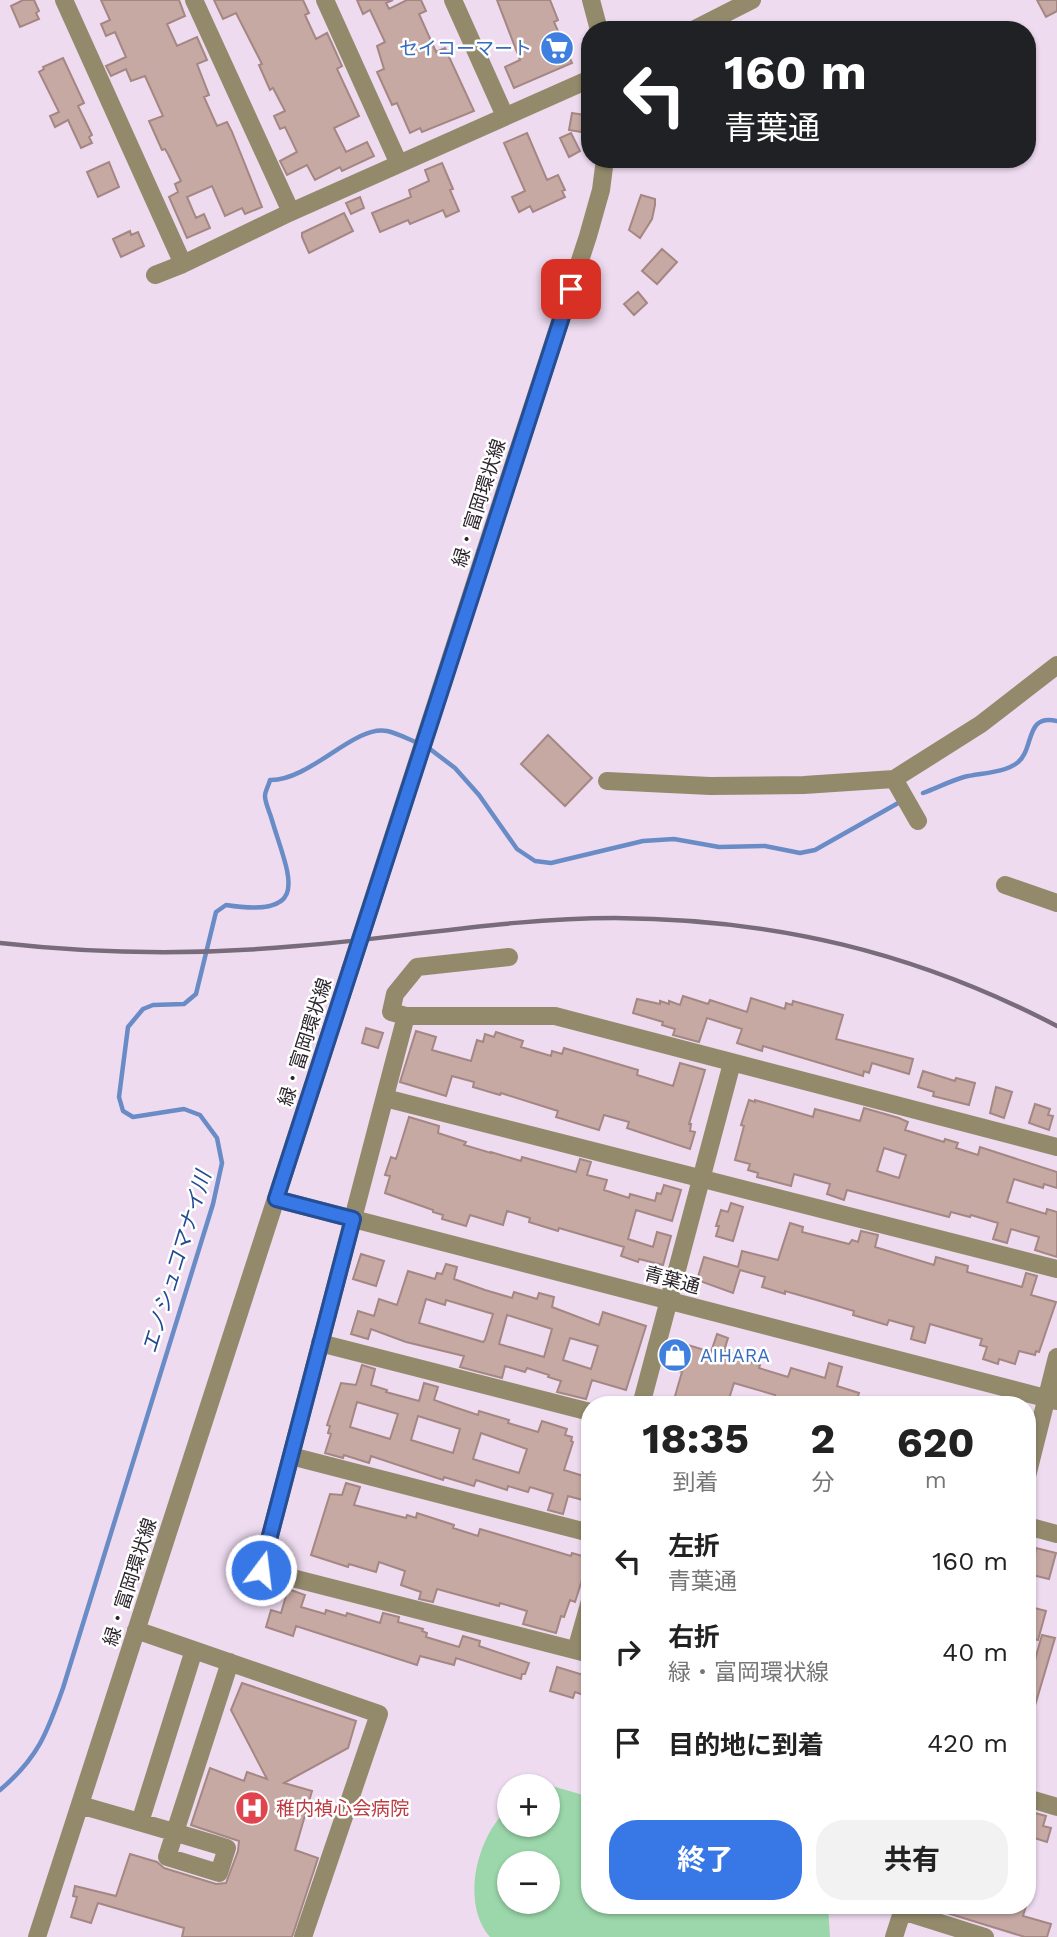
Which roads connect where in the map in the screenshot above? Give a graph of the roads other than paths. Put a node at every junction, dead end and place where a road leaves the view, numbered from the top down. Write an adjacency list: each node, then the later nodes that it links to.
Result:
1 (64, 0): 14 (street)
2 (194, 0): 13 (street)
3 (325, 0): 11 (street)
4 (453, 0): 10 (street)
5 (592, 0): 7 (street)
6 (752, 0): 8 (street)
7 (597, 21)
8 (711, 21)
9 (581, 83): 10 (street)
10 (505, 116): 11 (street)
11 (399, 164): 13 (street)
12 (605, 168): 28 (street, 緑・富岡環状線, bridge)
13 (291, 212): 14 (street)
14 (183, 264): 15 (street)
15 (155, 275)
16 (1057, 666): 17 (street)
17 (894, 779): 18 (street); 19 (street)
18 (607, 781)
19 (918, 821)
20 (1006, 885): 21 (street)
21 (1057, 903)
22 (509, 957): 23 (street)
23 (406, 1016): 24 (street); 25 (street)
24 (732, 1063): 26 (street); 27 (street)
25 (385, 1097): 27 (street); 29 (street)
26 (1057, 1147)
27 (701, 1177): 30 (street); 31 (street)
28 (276, 1199): 29 (street, 青葉通); 42 (street, 緑・富岡環状線)
29 (353, 1219): 31 (street, 青葉通); 32 (street)
30 (1057, 1269)
31 (668, 1301): 34 (street); 35 (street, 青葉通)
32 (320, 1343): 36 (street); 38 (street)
33 (1057, 1357): 35 (street)
34 (643, 1396)
35 (1052, 1400): 37 (street)
36 (581, 1410)
37 (1036, 1449)
38 (291, 1456): 40 (street); 44 (street)
39 (1036, 1528): 41 (street)
40 (581, 1531)
41 (1057, 1534)
42 (136, 1630): 43 (street); 47 (street, 緑・富岡環状線)
43 (194, 1650): 45 (street); 49 (street)
44 (581, 1651)
45 (230, 1662): 49 (street); 53 (street)
46 (1036, 1801): 48 (street)
47 (80, 1805): 49 (street); 52 (street, 緑・富岡環状線)
48 (1057, 1807)
49 (140, 1822)
50 (901, 1914): 54 (street)
51 (920, 1914): 55 (street)
52 (37, 1937)
53 (303, 1937)
54 (894, 1937)
55 (985, 1937)

